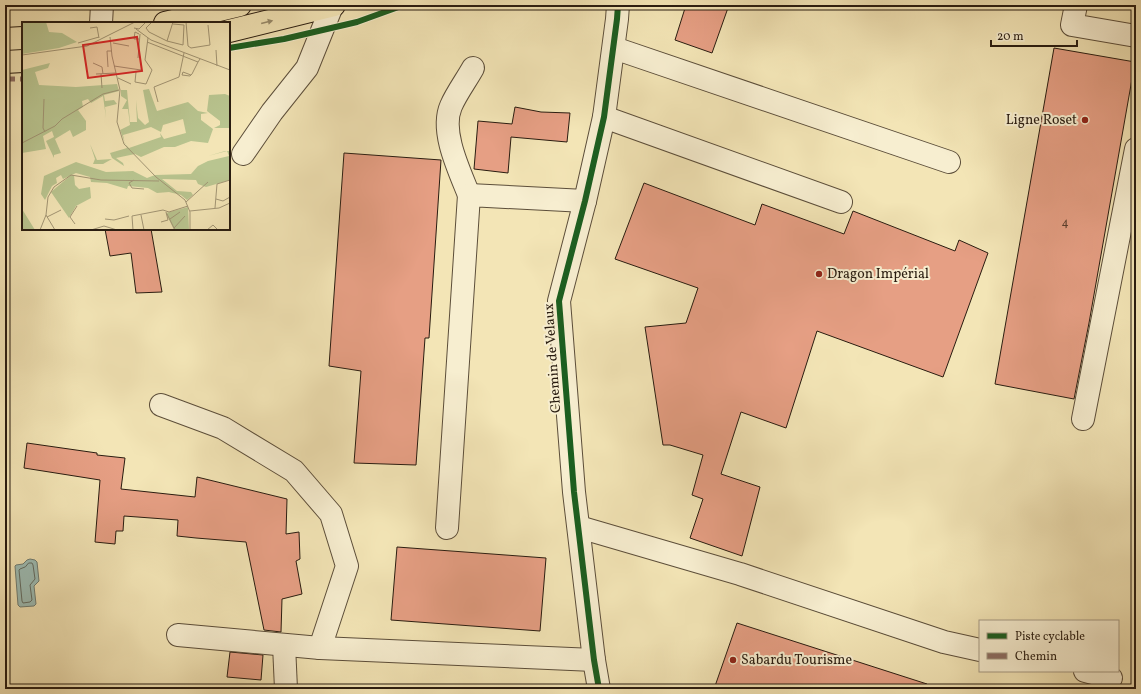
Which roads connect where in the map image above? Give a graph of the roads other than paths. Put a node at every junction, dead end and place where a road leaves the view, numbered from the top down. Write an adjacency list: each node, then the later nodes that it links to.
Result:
1 (102, 5): 6 (street)
2 (240, 5): 7 (main road)
3 (333, 5): 8 (main road, one-way to 3); 18 (street)
4 (618, 5): 12 (street, Chemin de Velaux)
5 (1076, 5): 9 (street)
6 (101, 22)
7 (169, 22)
8 (230, 31)
9 (1136, 36)
10 (22, 38): 11 (main road)
11 (5, 39)
12 (614, 48): 16 (street, Chemin de Velaux); 19 (street)
13 (22, 61): 14 (main road)
14 (5, 62)
15 (473, 68): 20 (street)
16 (604, 117): 21 (street, Chemin de Velaux); 22 (street)
17 (1136, 149): 24 (street)
18 (243, 154)
19 (949, 162)
20 (469, 195): 21 (street); 26 (street)
21 (585, 201): 25 (street, Chemin de Velaux)
22 (841, 202)
23 (161, 405): 29 (street)
24 (1083, 419)
25 (579, 527): 30 (street); 31 (street, Chemin de Velaux)
26 (447, 528)
27 (178, 635): 28 (street)
28 (284, 645): 29 (street); 34 (street)
29 (320, 648): 31 (street)
30 (979, 650)
31 (594, 660): 35 (street, Chemin de Velaux)
32 (1089, 672): 33 (street)
33 (1111, 678)
34 (286, 689)
35 (599, 689)

